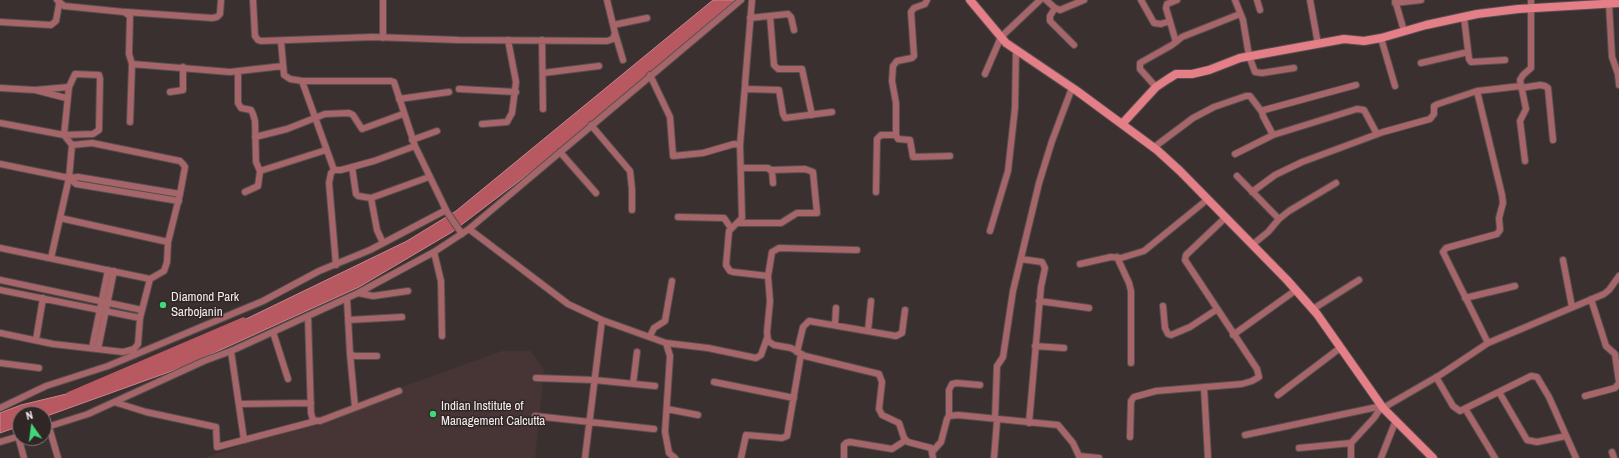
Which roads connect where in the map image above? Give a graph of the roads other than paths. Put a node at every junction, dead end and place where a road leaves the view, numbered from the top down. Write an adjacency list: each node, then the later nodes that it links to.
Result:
1 (221, 0): 28 (street)
2 (253, 0): 43 (street)
3 (383, 0): 41 (street)
4 (607, 0): 36 (street)
5 (741, 0): 63 (street)
6 (752, 0): 33 (street)
7 (927, 0): 96 (street)
8 (970, 0): 40 (street)
9 (1040, 0): 40 (street)
10 (1046, 0): 26 (street)
11 (1084, 0): 19 (street)
12 (1141, 0): 34 (street)
13 (1177, 0): 34 (street)
14 (1235, 0): 29 (street)
15 (1257, 0): 27 (street)
16 (1310, 0): 47 (street)
17 (1421, 0): 20 (street)
18 (58, 2): 28 (street); 35 (street)
19 (1077, 2): 26 (street)
20 (1395, 2): 38 (street)
21 (1599, 2): 22 (street); 25 (street)
22 (1565, 3): 24 (street)
23 (1619, 3): 25 (street)
24 (1531, 4): 31 (street); 71 (street)
25 (1609, 4): 66 (street)
26 (1055, 8): 48 (street)
27 (1260, 10)
28 (124, 12): 55 (street)
29 (1240, 14): 46 (street); 51 (street)
30 (770, 16): 33 (street); 37 (street); 86 (street)
31 (1464, 17): 38 (street); 50 (street)
32 (647, 18): 36 (street)
33 (750, 18): 67 (street)
34 (1170, 21): 46 (street)
35 (0, 22)
36 (613, 25): 39 (street)
37 (794, 30)
38 (1404, 32): 42 (street)
39 (615, 33): 45 (street); 52 (street)
40 (1001, 37): 49 (street); 62 (street)
41 (384, 38): 43 (street); 44 (street)
42 (1381, 38): 47 (street); 68 (street)
43 (281, 40): 56 (street)
44 (508, 40): 45 (street); 78 (street)
45 (542, 40): 61 (street)
46 (1176, 42): 70 (street)
47 (1318, 44): 51 (street)
48 (1074, 45)
49 (1016, 50): 73 (street); 137 (street)
50 (1468, 52): 53 (street); 54 (street)
51 (1249, 56): 59 (street); 70 (street)
52 (623, 60)
53 (1505, 60)
54 (1421, 62)
55 (132, 64): 58 (street); 88 (street)
56 (283, 66): 60 (street); 64 (street)
57 (599, 66): 61 (street)
58 (183, 67): 60 (street); 76 (street)
59 (1294, 68)
60 (238, 71): 98 (street)
61 (543, 73): 82 (street)
62 (985, 74)
63 (650, 75): 92 (street); 102 (street)
64 (302, 81): 81 (street); 87 (street)
65 (1356, 85): 84 (street)
66 (1619, 85)
67 (745, 86): 86 (street); 102 (street)
68 (1395, 86)
69 (69, 87): 75 (street); 80 (street); 95 (street)
70 (1156, 87): 91 (street)
71 (1521, 87): 79 (street); 99 (street); 108 (street)
72 (0, 88): 75 (street)
73 (1072, 88): 91 (street); 147 (street)
74 (459, 89): 78 (street)
75 (35, 90): 80 (street)
76 (170, 92)
77 (449, 92): 81 (street)
78 (516, 92): 90 (street)
79 (1477, 92): 94 (street); 165 (street)
80 (66, 98): 95 (street)
81 (400, 99): 85 (street)
82 (543, 109)
83 (832, 112): 86 (street)
84 (1262, 112): 97 (street); 103 (street)
85 (403, 114): 87 (street); 100 (street)
86 (812, 115)
87 (315, 119): 98 (street); 104 (street)
88 (130, 122)
89 (0, 123): 95 (street)
90 (482, 124)
91 (1122, 124): 103 (street)
92 (591, 126): 105 (street); 128 (street)
93 (437, 131): 100 (street)
94 (1377, 134): 97 (street); 122 (street)
95 (64, 135): 101 (street)
96 (896, 135): 107 (street); 121 (street)
97 (1273, 135): 106 (street)
98 (255, 137): 114 (street)
99 (1553, 140)
100 (413, 143): 110 (street); 116 (street)
101 (72, 145): 117 (street); 124 (street)
102 (740, 145): 111 (street)
103 (1153, 148): 126 (street)
104 (326, 150): 112 (street); 114 (street)
105 (560, 152): 123 (street); 136 (street)
106 (1235, 154)
107 (950, 156)
108 (1525, 161)
109 (0, 164): 117 (street)
110 (352, 167): 112 (street); 125 (street)
111 (741, 168): 113 (street); 134 (street)
112 (334, 170): 150 (street)
113 (770, 170): 118 (street); 134 (street)
114 (260, 171): 120 (street)
115 (1237, 176): 122 (street)
116 (429, 177): 125 (street); 129 (street)
117 (69, 178): 124 (street); 127 (street); 131 (street)
118 (773, 183)
119 (1336, 183): 133 (street)
120 (245, 192)
121 (876, 192)
122 (1252, 192): 133 (street)
123 (596, 193)
124 (180, 194): 127 (street)
125 (371, 198): 140 (street)
126 (1208, 200): 132 (street); 145 (street)
127 (179, 201): 139 (street)
128 (632, 210)
129 (447, 211): 138 (street); 140 (street)
130 (678, 217): 135 (street)
131 (60, 218): 139 (street); 146 (street)
132 (1226, 218): 141 (street); 178 (street)
133 (1279, 219): 141 (street)
134 (738, 223): 135 (street)
135 (731, 228): 152 (street)
136 (469, 229): 138 (street); 183 (street)
137 (990, 231)
138 (460, 232): 144 (street)
139 (168, 242): 154 (street)
140 (383, 243): 150 (street)
141 (1252, 245): 160 (street)
142 (0, 248): 146 (street)
143 (857, 250): 152 (street)
144 (434, 252): 162 (street); 189 (street)
145 (1117, 257): 149 (street); 205 (street)
146 (51, 258): 151 (street)
147 (1021, 259): 168 (street); 233 (street)
148 (1563, 260): 171 (street)
149 (1080, 264)
150 (336, 265): 227 (street)
151 (111, 271): 154 (street); 169 (street)
152 (768, 276): 191 (street)
153 (1619, 276): 166 (street)
154 (150, 279): 176 (street)
155 (0, 280): 169 (street)
156 (1359, 280): 174 (street)
157 (672, 281): 190 (street)
158 (1515, 286): 165 (street)
159 (0, 290): 163 (street)
160 (1296, 290): 174 (street); 188 (street)
161 (408, 291): 162 (street)
162 (358, 293): 164 (street)
163 (43, 298): 175 (street); 192 (street)
164 (347, 298): 179 (street); 182 (street)
165 (1465, 298): 194 (street)
166 (1591, 299): 171 (street); 212 (street)
167 (871, 301): 185 (street)
168 (1039, 301): 173 (street); 195 (street)
169 (104, 303): 175 (street); 176 (street)
170 (1163, 306): 178 (street)
171 (1572, 307): 194 (street)
172 (836, 308): 184 (street)
173 (1088, 308)
174 (1313, 309): 197 (street)
175 (103, 310): 181 (street); 198 (street)
176 (142, 310): 181 (street)
177 (905, 310): 185 (street)
178 (1216, 310): 188 (street)
179 (308, 316): 186 (street); 223 (street)
180 (402, 316): 182 (street)
181 (140, 318): 198 (street)
182 (348, 320): 202 (street)
183 (602, 320): 190 (street); 210 (street)
184 (835, 324): 185 (street); 201 (street)
185 (868, 330)
186 (273, 332): 199 (street); 209 (street)
187 (0, 333): 192 (street)
188 (1233, 335): 216 (street)
189 (442, 336)
190 (650, 336): 193 (street)
191 (767, 338): 193 (street); 201 (street)
192 (36, 340): 198 (street)
193 (666, 343): 228 (street)
194 (1488, 343): 207 (street)
195 (1035, 346): 196 (street); 237 (street)
196 (1064, 348)
197 (1340, 348): 219 (street); 226 (street)
198 (95, 349)
199 (231, 352): 222 (street); 224 (street)
200 (637, 352): 213 (street)
201 (799, 353): 221 (street); 245 (street)
202 (350, 354): 203 (street); 225 (street)
203 (376, 356)
204 (0, 363): 206 (street)
205 (1131, 363)
206 (39, 368)
207 (1436, 377): 226 (street); 229 (street)
208 (536, 378): 210 (street)
209 (288, 379)
210 (594, 380): 213 (street); 236 (street)
211 (714, 382): 221 (street)
212 (1619, 382): 220 (street)
213 (633, 384): 215 (street)
214 (980, 385): 232 (street)
215 (655, 386)
216 (1204, 387): 242 (street); 262 (street)
217 (399, 391): 225 (street)
218 (1499, 392): 229 (street); 241 (street); 241 (street)
219 (1278, 395)
220 (1585, 396)
221 (794, 398): 257 (street)
222 (114, 402): 238 (street); 244 (street)
223 (311, 403): 224 (street); 235 (street)
224 (239, 404): 244 (street)
225 (356, 407): 235 (street)
226 (1383, 407): 234 (street); 240 (street); 248 (street)
227 (0, 408)
228 (667, 409): 230 (street); 252 (street)
229 (1466, 410): 266 (street)
230 (698, 415)
231 (535, 416): 236 (street)
232 (949, 416): 233 (street); 251 (street)
233 (995, 419): 237 (street); 260 (street)
234 (1396, 420): 264 (street); 265 (street)
235 (316, 421): 244 (street)
236 (589, 422): 239 (street); 255 (street)
237 (1029, 423): 261 (street)
238 (52, 426)
239 (654, 429)
240 (1245, 435)
241 (1566, 436): 267 (street)
242 (1130, 437)
243 (12, 438): 246 (street)
244 (244, 440)
245 (906, 440): 251 (street); 258 (street)
246 (0, 442)
247 (52, 443): 254 (street)
248 (1352, 443): 250 (street); 263 (street)
249 (21, 446): 253 (street)
250 (1299, 448)
251 (933, 451): 259 (street)
252 (668, 456): 256 (street)
253 (24, 458)
254 (58, 458)
255 (585, 458)
256 (675, 458)
257 (741, 458)
258 (844, 458)
259 (933, 458)
260 (994, 458)
261 (1099, 458)
262 (1208, 458)
263 (1351, 458)
264 (1381, 458)
265 (1433, 458)
266 (1495, 458)
267 (1576, 458)

